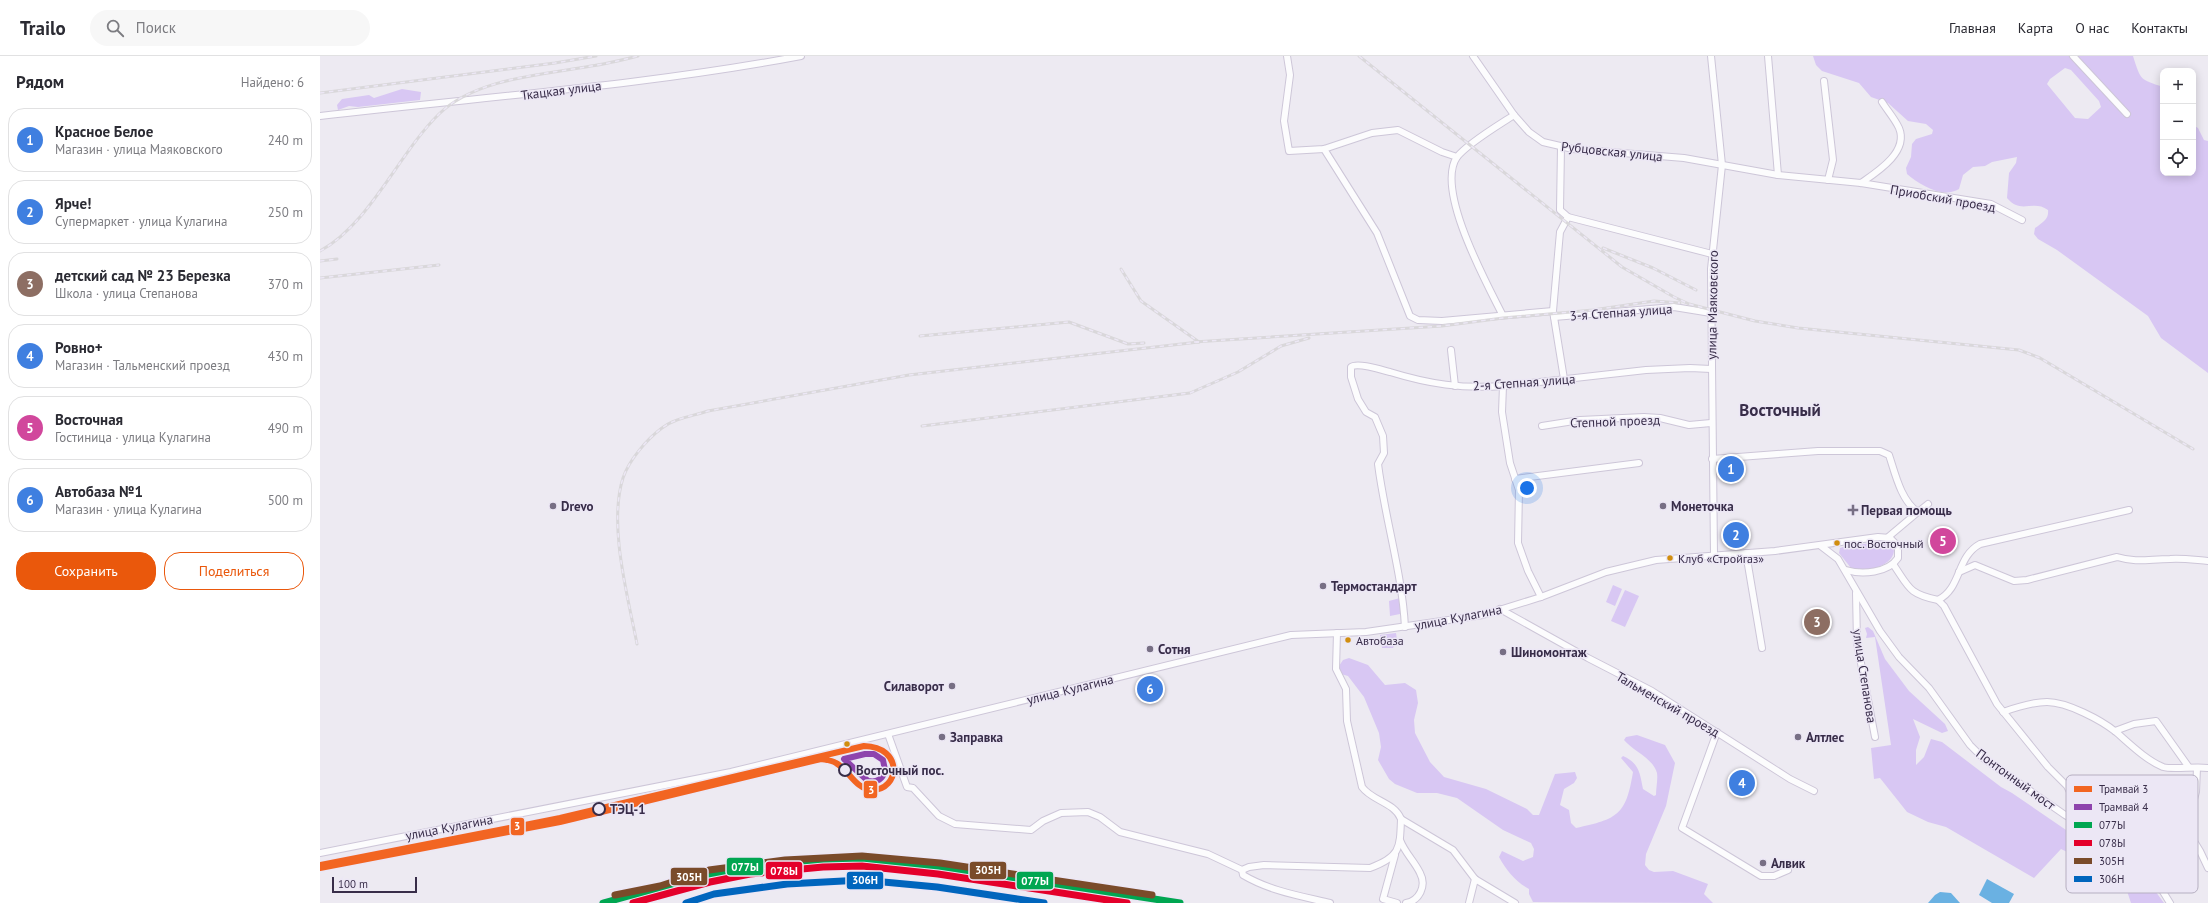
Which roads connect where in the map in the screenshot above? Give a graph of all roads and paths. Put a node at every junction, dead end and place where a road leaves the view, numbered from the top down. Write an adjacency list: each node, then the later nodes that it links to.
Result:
1 (801, 56): 11 (street, Ткацкая улица)
2 (1287, 56): 13 (street)
3 (1473, 56): 10 (street, Рубцовская улица)
4 (1711, 56): 15 (street, улица Маяковского)
5 (1768, 56): 16 (street)
6 (2072, 56): 9 (street)
7 (1824, 81): 17 (street)
8 (1882, 102): 18 (street, Приобский проезд)
9 (2127, 114)
10 (1514, 115): 12 (street, Рубцовская улица); 14 (street)
11 (320, 116)
12 (1561, 147): 15 (street, Рубцовская улица); 19 (street)
13 (1324, 149): 14 (street); 23 (street, 3-я Степная улица)
14 (1457, 157): 23 (street)
15 (1722, 165): 16 (street, Приобский проезд); 21 (street, улица Маяковского)
16 (1778, 175): 17 (street, Приобский проезд)
17 (1828, 180): 18 (street, Приобский проезд)
18 (1861, 183): 20 (street, Приобский проезд)
19 (1568, 217): 21 (street); 24 (street)
20 (2022, 220)
21 (1712, 254): 22 (street, улица Маяковского)
22 (1711, 313): 24 (street, 3-я Степная улица); 26 (street, улица Маяковского)
23 (1502, 314): 24 (street, 3-я Степная улица)
24 (1553, 314): 27 (street)
25 (1451, 350): 28 (street)
26 (1711, 369): 27 (street, 2-я Степная улица); 30 (street, улица Маяковского)
27 (1564, 379): 29 (street, 2-я Степная улица)
28 (1455, 386): 29 (street, 2-я Степная улица); 50 (street, 2-я Степная улица)
29 (1503, 386): 34 (street)
30 (1711, 423): 31 (street, Степной проезд); 32 (street, улица Маяковского)
31 (1542, 426)
32 (1712, 459): 37 (street); 41 (street, улица Маяковского)
33 (1639, 463): 34 (street)
34 (1515, 478): 47 (street)
35 (1928, 504): 37 (street)
36 (2129, 510): 45 (street)
37 (1918, 512): 38 (street)
38 (1887, 538): 39 (street, улица Кулагина); 43 (street)
39 (1821, 546): 40 (street, улица Кулагина); 44 (street)
40 (1746, 553): 41 (street, улица Кулагина); 52 (street)
41 (1714, 555): 47 (street, улица Кулагина)
42 (2208, 561): 45 (street)
43 (1893, 564): 44 (street); 48 (street)
44 (1846, 570): 46 (street, Понтонный мост)
45 (1959, 572): 48 (street)
46 (1856, 591): 57 (street, улица Степанова); 64 (street, Понтонный мост)
47 (1541, 596): 49 (street, улица Кулагина)
48 (1938, 600): 53 (street)
49 (1500, 609): 50 (street, улица Кулагина); 55 (street, Тальменский проезд)
50 (1405, 627): 51 (street, улица Кулагина)
51 (1337, 634): 56 (street, улица Кулагина); 65 (street)
52 (1762, 648)
53 (2002, 712): 54 (street); 62 (street)
54 (2115, 731): 58 (street); 58 (street)
55 (1717, 732): 63 (street, Тальменский проезд); 72 (street)
56 (888, 734): 68 (street, улица Кулагина); 71 (street)
57 (1875, 738)
58 (2188, 766): 59 (street)
59 (2197, 768): 60 (street); 61 (street)
60 (2208, 768)
61 (2197, 775)
62 (2066, 785)
63 (1814, 791)
64 (2066, 815)
65 (1401, 818): 66 (street); 73 (street)
66 (1400, 840): 69 (street); 78 (street)
67 (2198, 848): 70 (street)
68 (320, 853)
69 (1395, 855): 71 (street); 75 (street)
70 (2208, 868)
71 (1242, 870): 76 (street)
72 (1788, 870)
73 (1475, 879): 79 (street); 80 (street)
74 (2164, 893): 81 (street, Понтонный мост)
75 (1382, 901): 77 (street)
76 (1330, 903)
77 (1398, 903)
78 (1406, 903)
79 (1469, 903)
80 (1515, 903)
81 (2170, 903)

